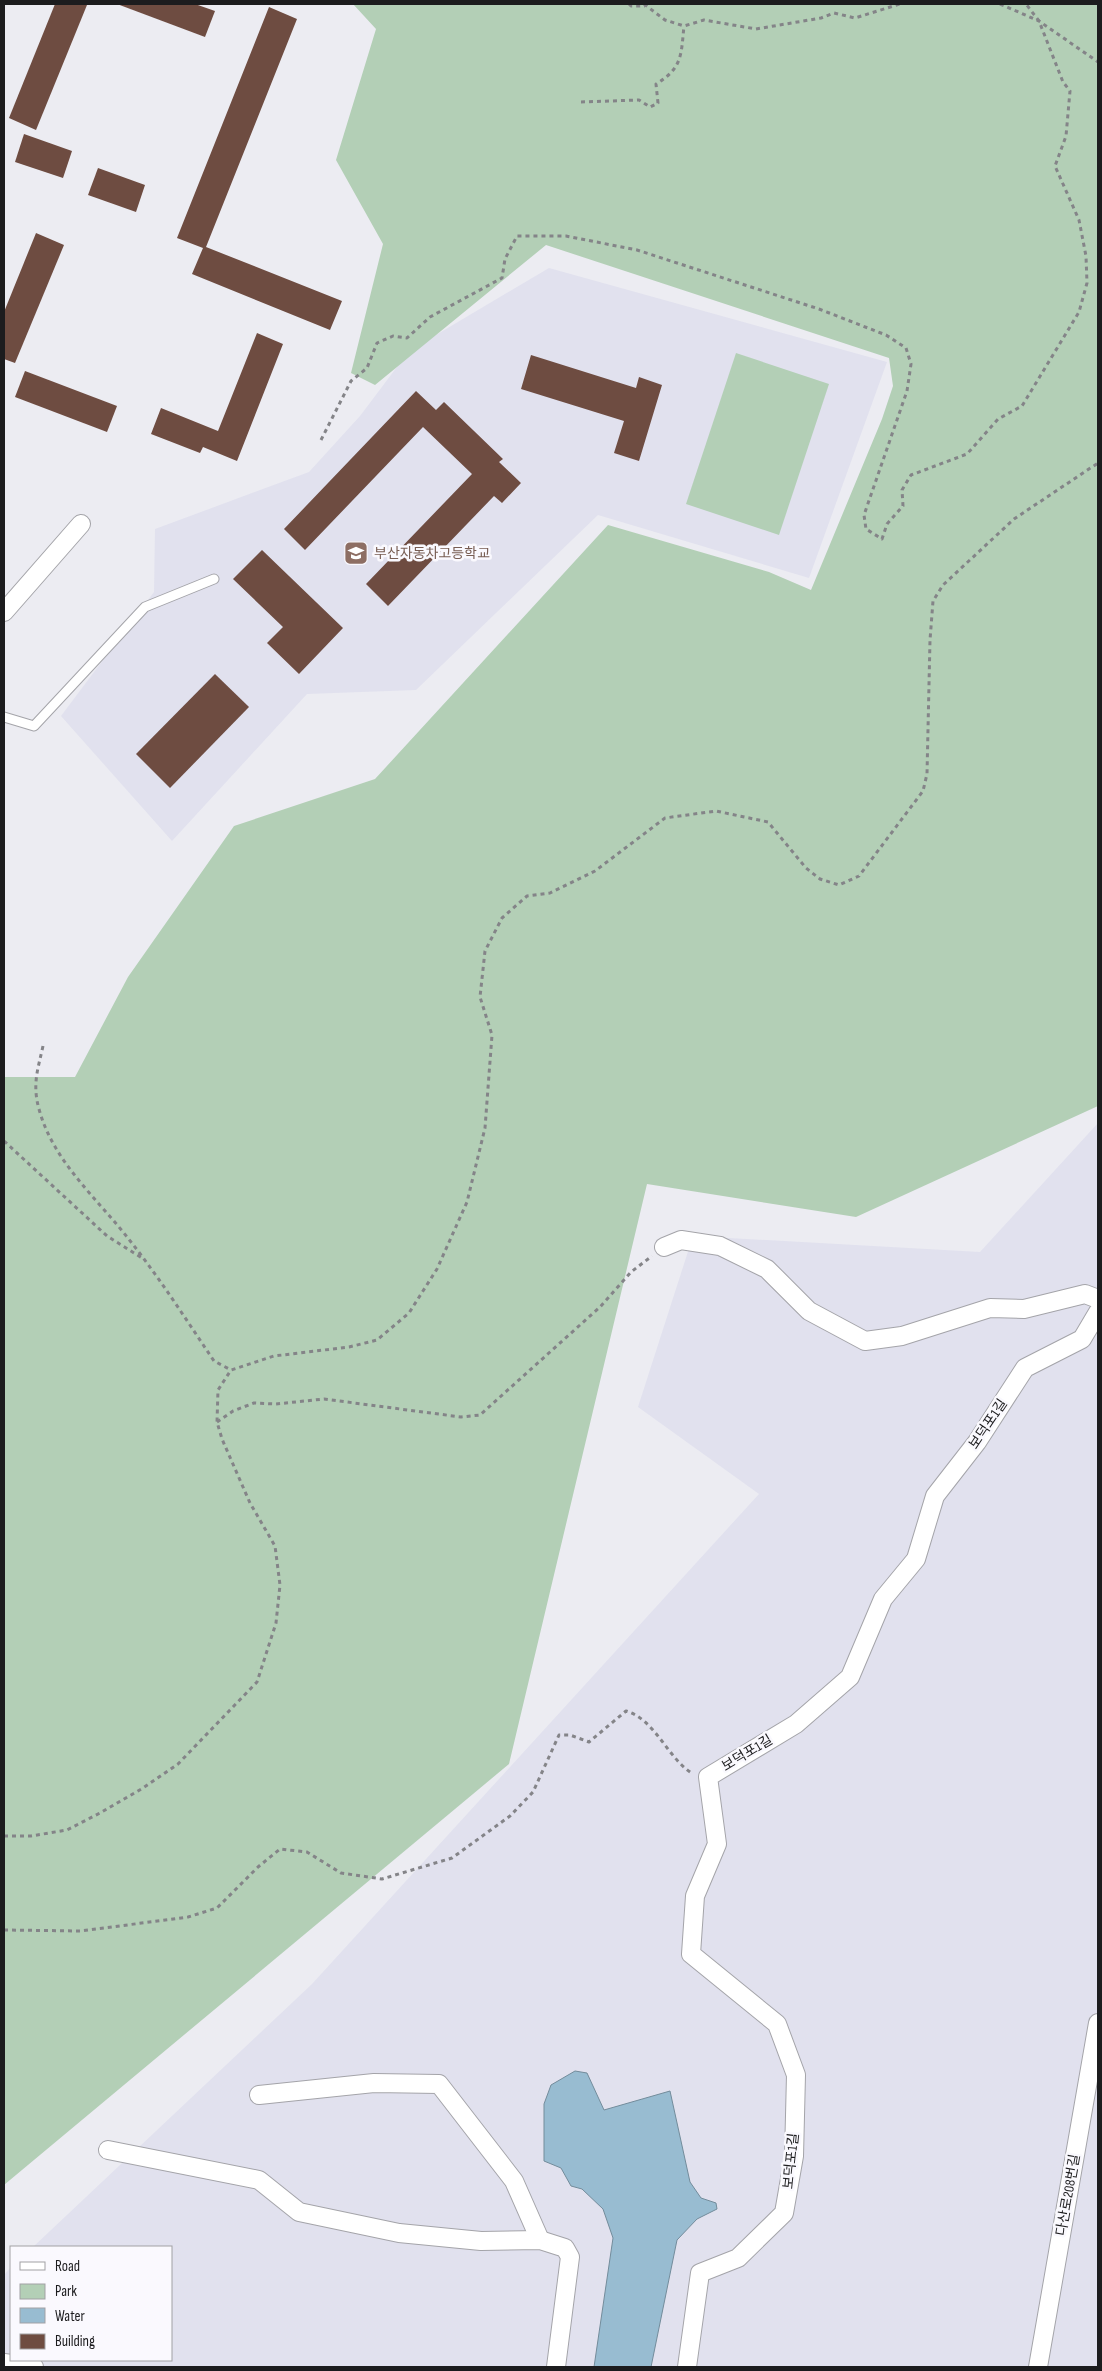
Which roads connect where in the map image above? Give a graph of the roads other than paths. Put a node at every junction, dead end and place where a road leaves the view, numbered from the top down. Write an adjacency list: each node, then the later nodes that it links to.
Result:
1 (81, 524): 3 (street)
2 (214, 579): 4 (lane)
3 (4, 612)
4 (4, 717)
5 (664, 1247): 6 (street)
6 (1098, 1299)
7 (1098, 1312): 15 (street, 보덕포1길)
8 (1098, 2023): 16 (street, 다산로208번길)
9 (259, 2095): 11 (street)
10 (108, 2150): 11 (street)
11 (540, 2240): 14 (street)
12 (4, 2363): 13 (street)
13 (34, 2367)
14 (556, 2367)
15 (687, 2367)
16 (1038, 2367)

